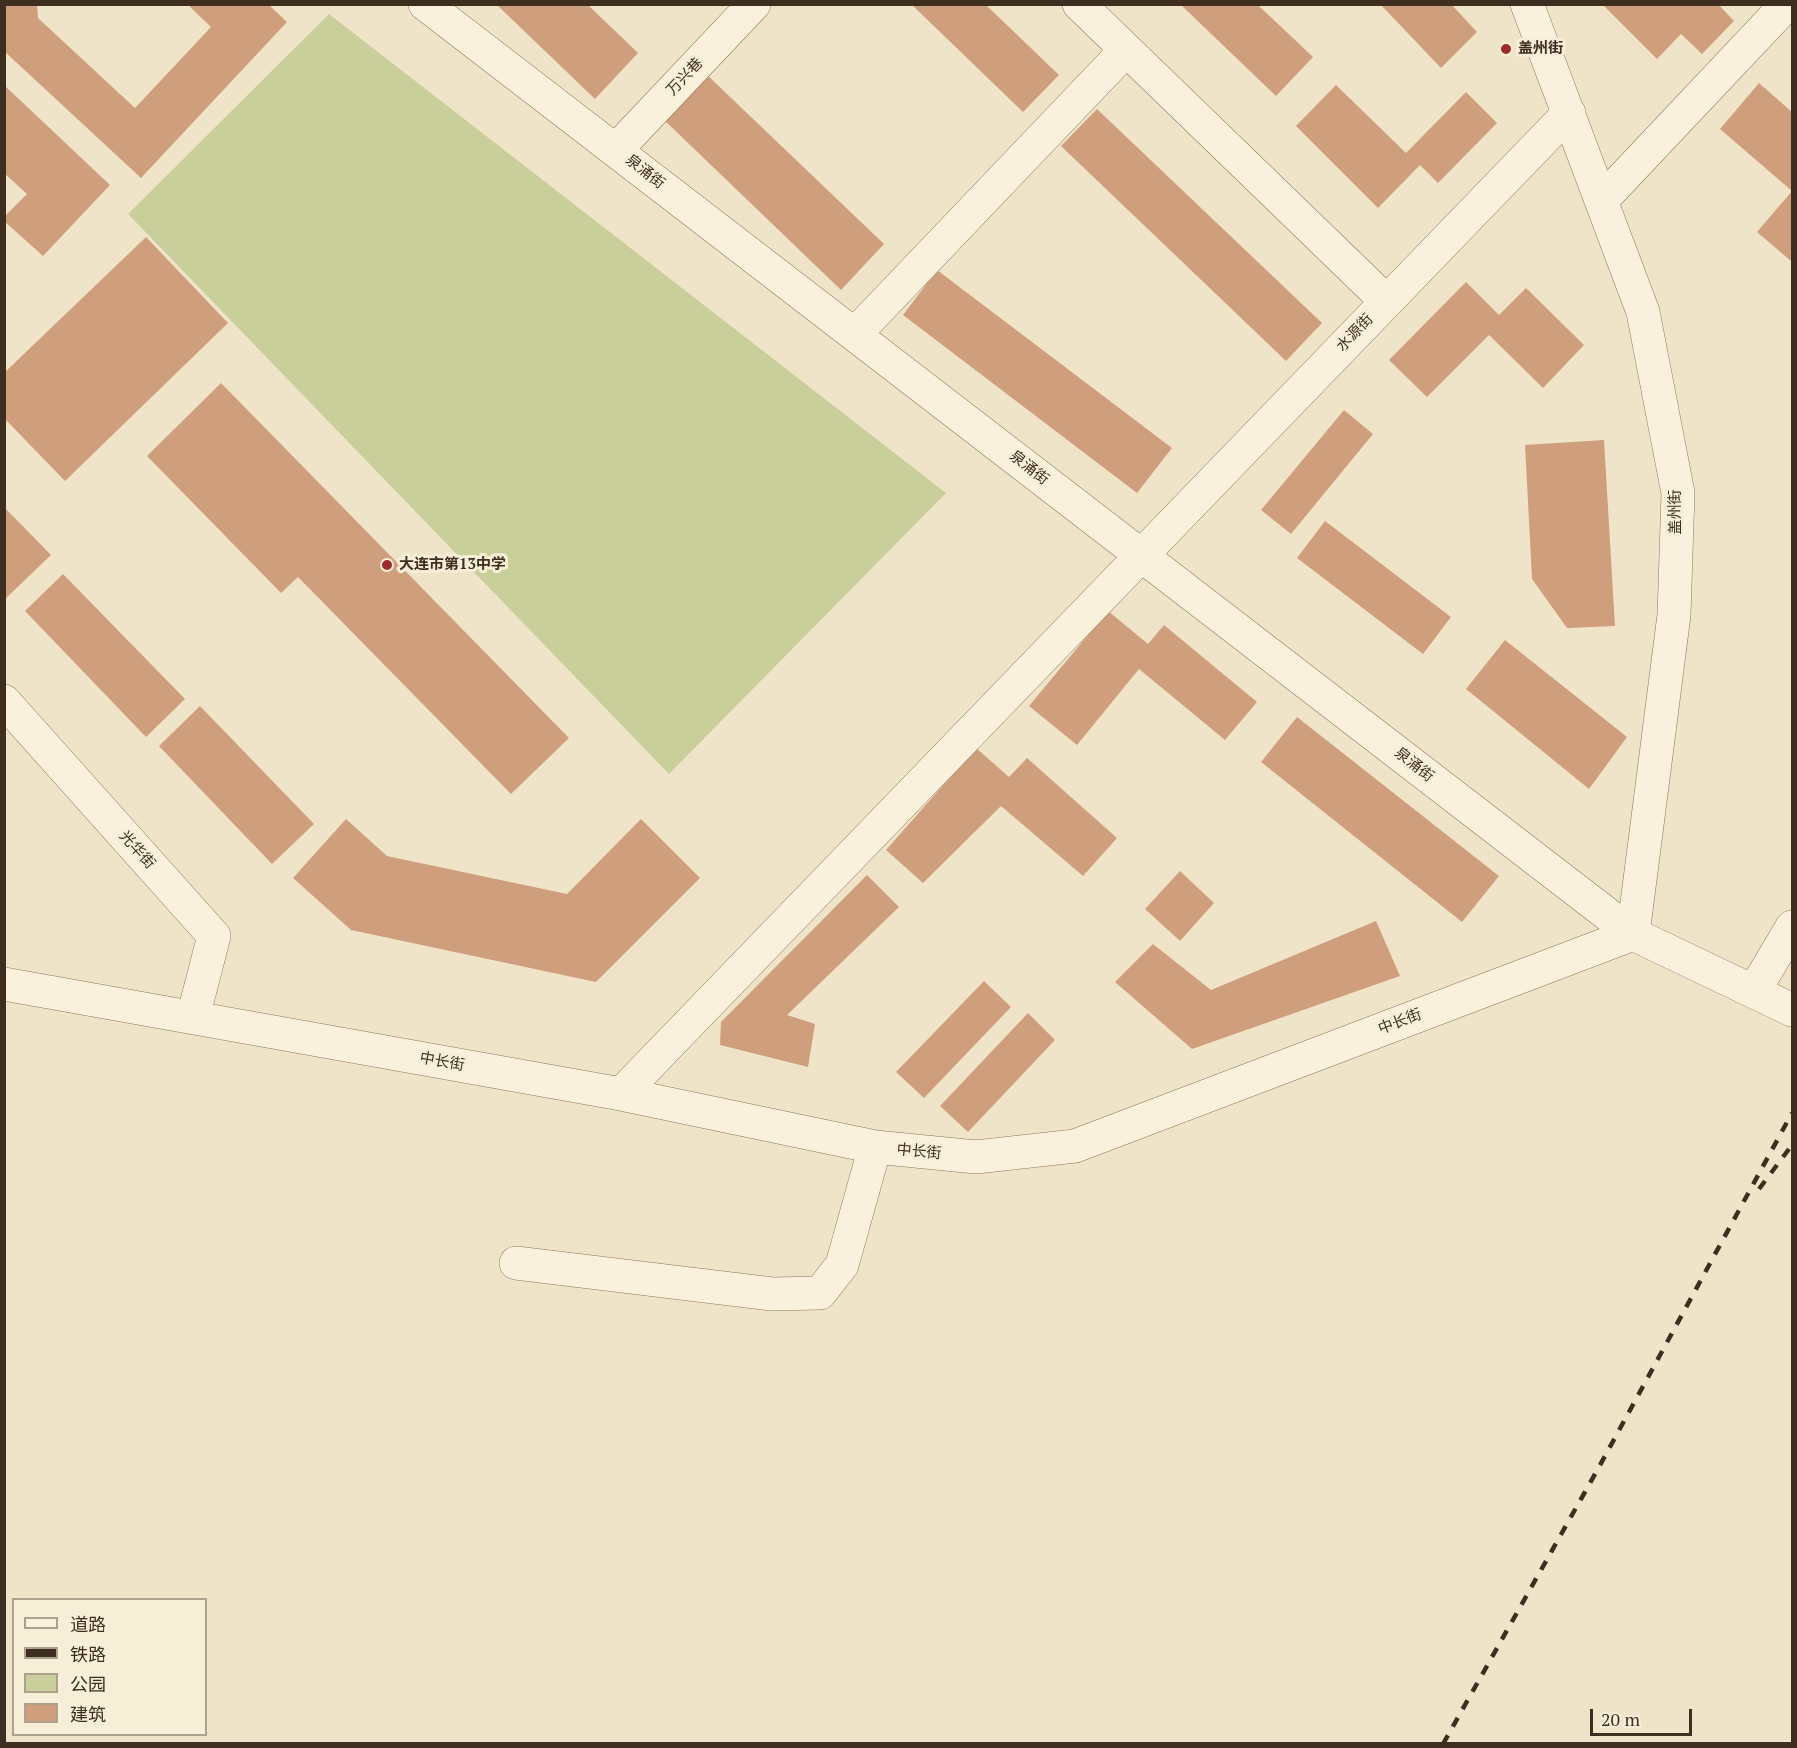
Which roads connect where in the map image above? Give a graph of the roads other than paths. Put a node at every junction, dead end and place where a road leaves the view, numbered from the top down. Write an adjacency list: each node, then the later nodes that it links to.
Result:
1 (425, 4): 8 (street, 泉涌街)
2 (754, 4): 8 (street, 万兴巷)
3 (1079, 4): 6 (street)
4 (1527, 4): 7 (street, 盖州街)
5 (1787, 4): 9 (street)
6 (1126, 50): 10 (street); 11 (street)
7 (1569, 112): 9 (street, 盖州街); 10 (street, 水源街)
8 (616, 150): 11 (street, 泉涌街)
9 (1602, 200): 15 (street, 盖州街)
10 (1386, 301): 12 (street, 水源街)
11 (855, 334): 12 (street, 泉涌街)
12 (1141, 554): 15 (street, 泉涌街); 20 (street, 水源街)
13 (4, 701): 19 (street, 光华街)
14 (1792, 927): 17 (street)
15 (1633, 933): 17 (street); 21 (street, 中长街)
16 (4, 984): 19 (street, 中长街)
17 (1754, 991): 18 (street)
18 (1792, 1010)
19 (193, 1017): 20 (street, 中长街)
20 (621, 1094): 21 (street, 中长街)
21 (876, 1147): 22 (street)
22 (516, 1263)

